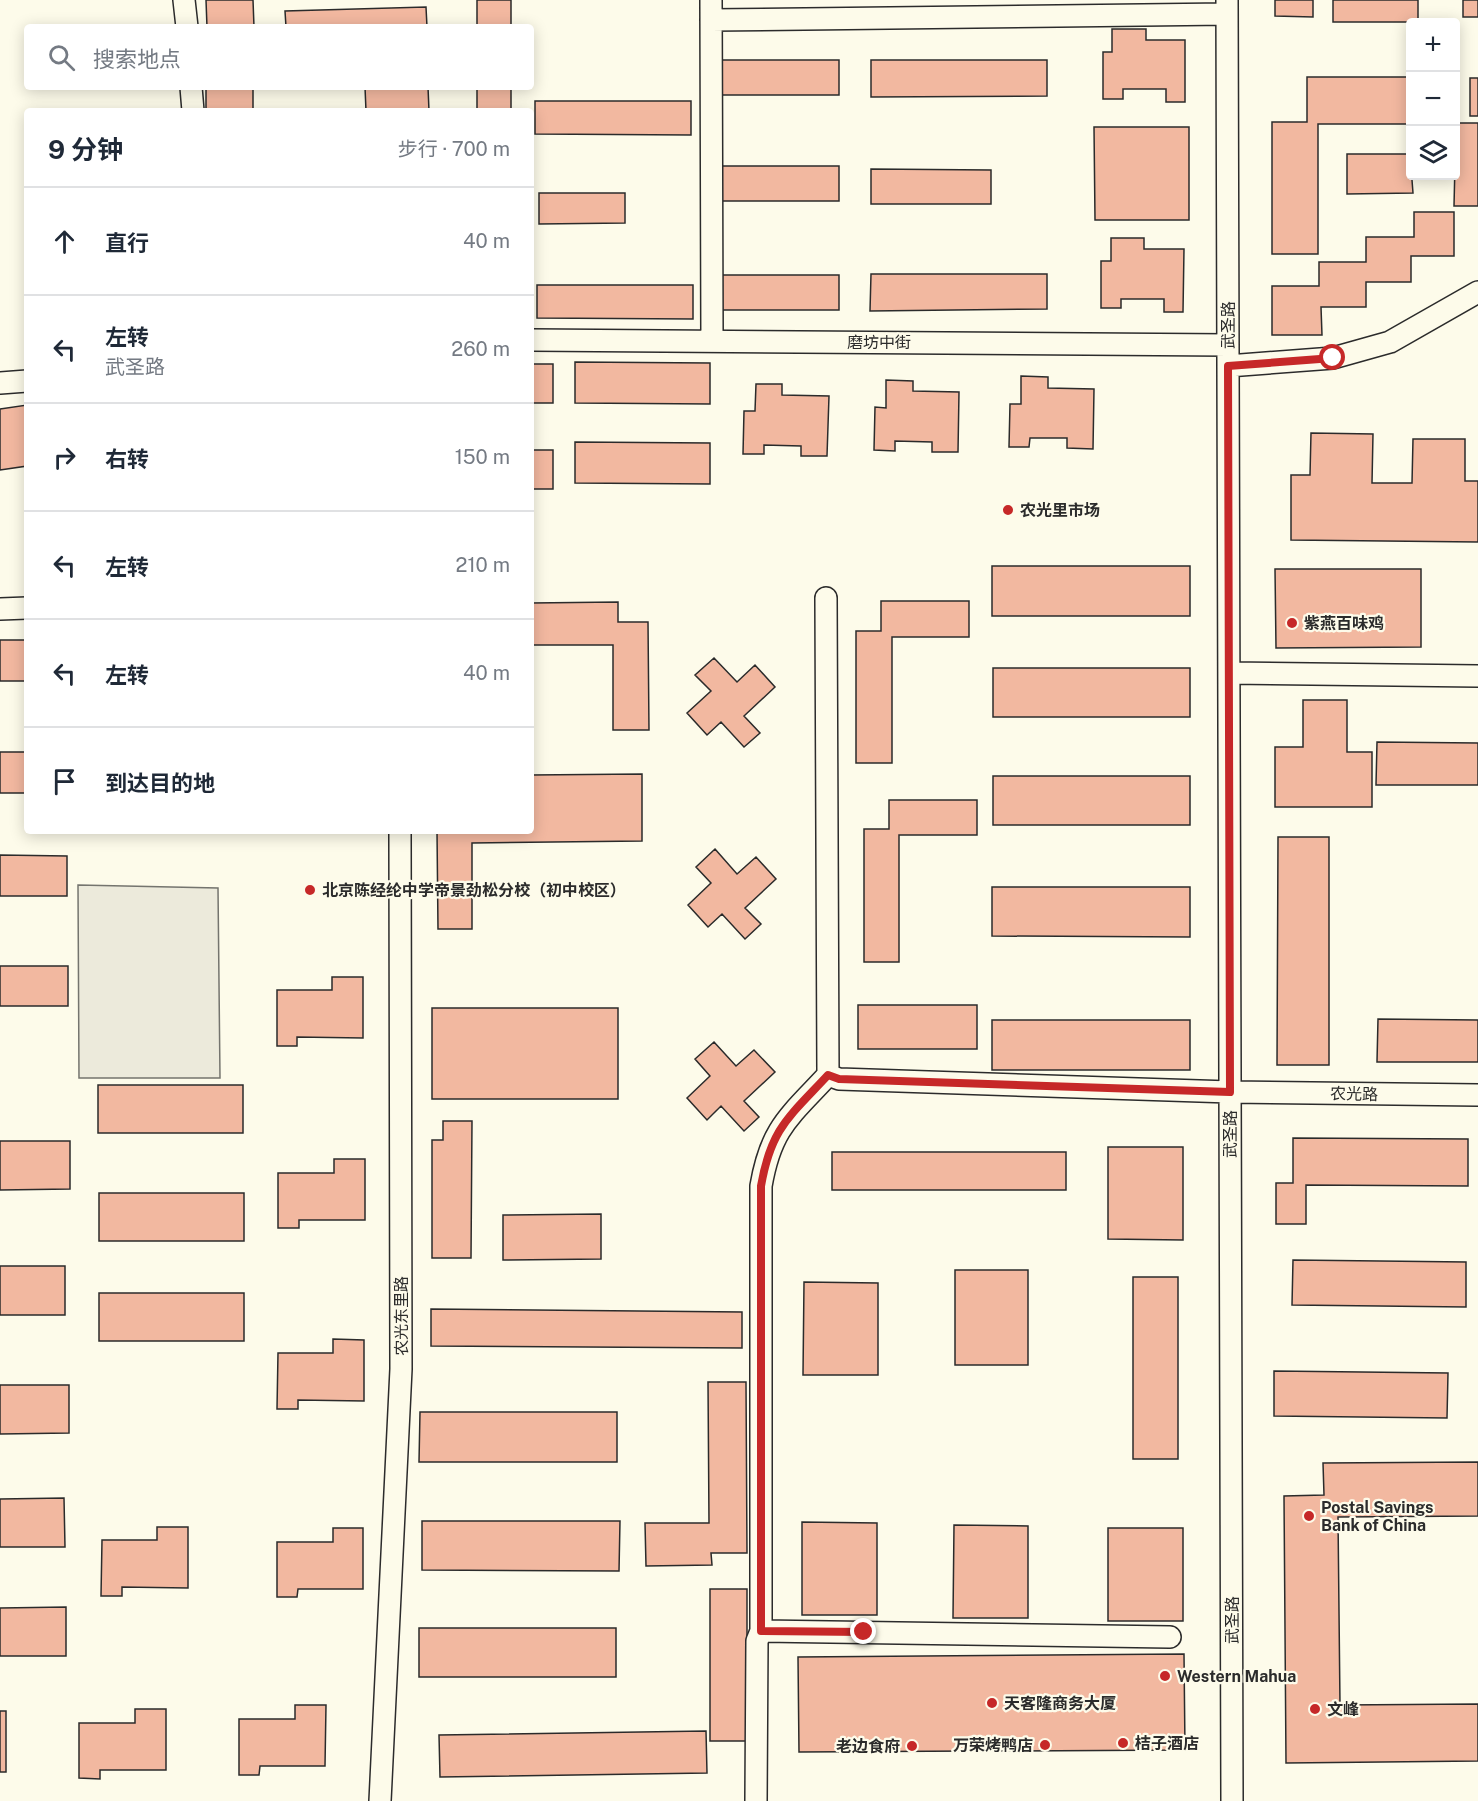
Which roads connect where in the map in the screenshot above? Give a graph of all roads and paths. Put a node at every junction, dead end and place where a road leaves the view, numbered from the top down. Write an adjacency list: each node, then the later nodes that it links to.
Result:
1 (184, 0): 4 (street)
2 (1227, 7): 3 (street); 10 (street, 武圣路)
3 (711, 10): 9 (street)
4 (187, 24)
5 (192, 90): 6 (street)
6 (193, 108)
7 (1478, 292): 11 (street)
8 (534, 340): 9 (street, 磨坊中街)
9 (712, 341): 10 (street, 磨坊中街)
10 (1228, 345): 11 (street, 武圣路)
11 (1228, 366): 17 (street, 武圣路)
12 (24, 381): 13 (street)
13 (0, 383)
14 (826, 598): 20 (street)
15 (24, 608): 16 (street)
16 (0, 609)
17 (1229, 673): 18 (street); 21 (street, 武圣路)
18 (1478, 676)
19 (400, 834): 25 (street, 农光东里路)
20 (828, 1075): 21 (street, 农光路); 23 (street)
21 (1230, 1092): 22 (street, 农光路); 27 (street, 武圣路)
22 (1478, 1095)
23 (761, 1631): 24 (street); 26 (street)
24 (1170, 1637)
25 (380, 1801)
26 (756, 1801)
27 (1232, 1801)

